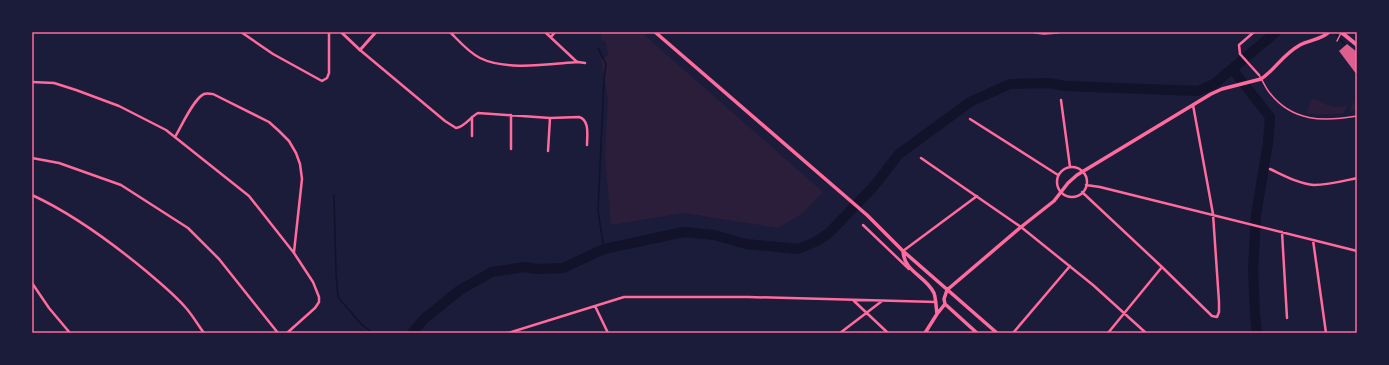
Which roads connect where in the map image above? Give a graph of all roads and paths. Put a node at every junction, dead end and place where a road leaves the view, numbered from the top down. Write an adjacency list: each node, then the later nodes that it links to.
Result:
1 (241, 32): 2 (street)
2 (329, 32)
3 (341, 32): 17 (street)
4 (376, 32): 17 (street)
5 (450, 32): 18 (street)
6 (546, 32): 14 (street)
7 (555, 32): 14 (street)
8 (655, 32): 51 (main road)
9 (1035, 32): 10 (main road)
10 (1058, 32)
11 (1254, 32): 20 (street)
12 (1341, 32): 15 (lane); 16 (main road)
13 (1328, 33): 20 (main road)
14 (551, 37): 18 (street)
15 (1337, 40)
16 (1357, 45)
17 (360, 50): 25 (street)
18 (578, 62): 19 (street)
19 (585, 63)
20 (1260, 77): 23 (main road); 26 (lane)
21 (32, 82): 30 (street)
22 (1061, 100): 36 (street)
23 (1193, 104): 38 (main road); 46 (street)
24 (511, 115): 25 (street); 27 (street); 32 (street)
25 (472, 116): 29 (street)
26 (1357, 116)
27 (550, 118): 31 (street); 33 (street)
28 (970, 119): 39 (street)
29 (472, 136)
30 (175, 137): 53 (street); 53 (street)
31 (587, 145)
32 (510, 149)
33 (548, 151)
34 (32, 158): 70 (street)
35 (921, 158): 45 (street)
36 (1070, 167): 38 (street); 39 (street)
37 (1270, 169): 40 (street)
38 (1082, 171): 41 (street); 42 (main road)
39 (1058, 175): 42 (street)
40 (1357, 178)
41 (1086, 185): 43 (street); 46 (street)
42 (1061, 192): 43 (street); 48 (main road)
43 (1082, 192): 55 (street)
44 (32, 195): 69 (street)
45 (977, 196): 48 (street); 51 (street)
46 (1212, 214): 49 (street); 55 (street)
47 (863, 225): 56 (street)
48 (1021, 227): 54 (street); 58 (main road)
49 (1282, 232): 50 (street); 67 (street)
50 (1313, 240): 52 (street); 82 (street)
51 (903, 251): 56 (main road); 58 (main road)
52 (1357, 251)
53 (294, 253): 71 (street)
54 (1070, 266): 65 (street); 79 (street)
55 (1162, 267): 65 (street)
56 (910, 269): 61 (main road)
57 (32, 283): 68 (street)
58 (947, 290): 62 (main road); 78 (main road)
59 (854, 301): 60 (street); 63 (street); 64 (street)
60 (882, 301): 61 (street); 64 (street)
61 (936, 302): 66 (main road)
62 (945, 304): 66 (main road); 77 (main road)
63 (595, 306): 72 (street); 73 (street)
64 (866, 313): 74 (street); 75 (street)
65 (1124, 313): 80 (street); 81 (street)
66 (937, 314): 76 (main road)
67 (1287, 318)
68 (70, 333)
69 (204, 333)
70 (278, 333)
71 (287, 333)
72 (508, 333)
73 (608, 333)
74 (840, 333)
75 (888, 333)
76 (925, 333)
77 (977, 333)
78 (997, 333)
79 (1012, 333)
80 (1108, 333)
81 (1146, 333)
82 (1326, 333)

